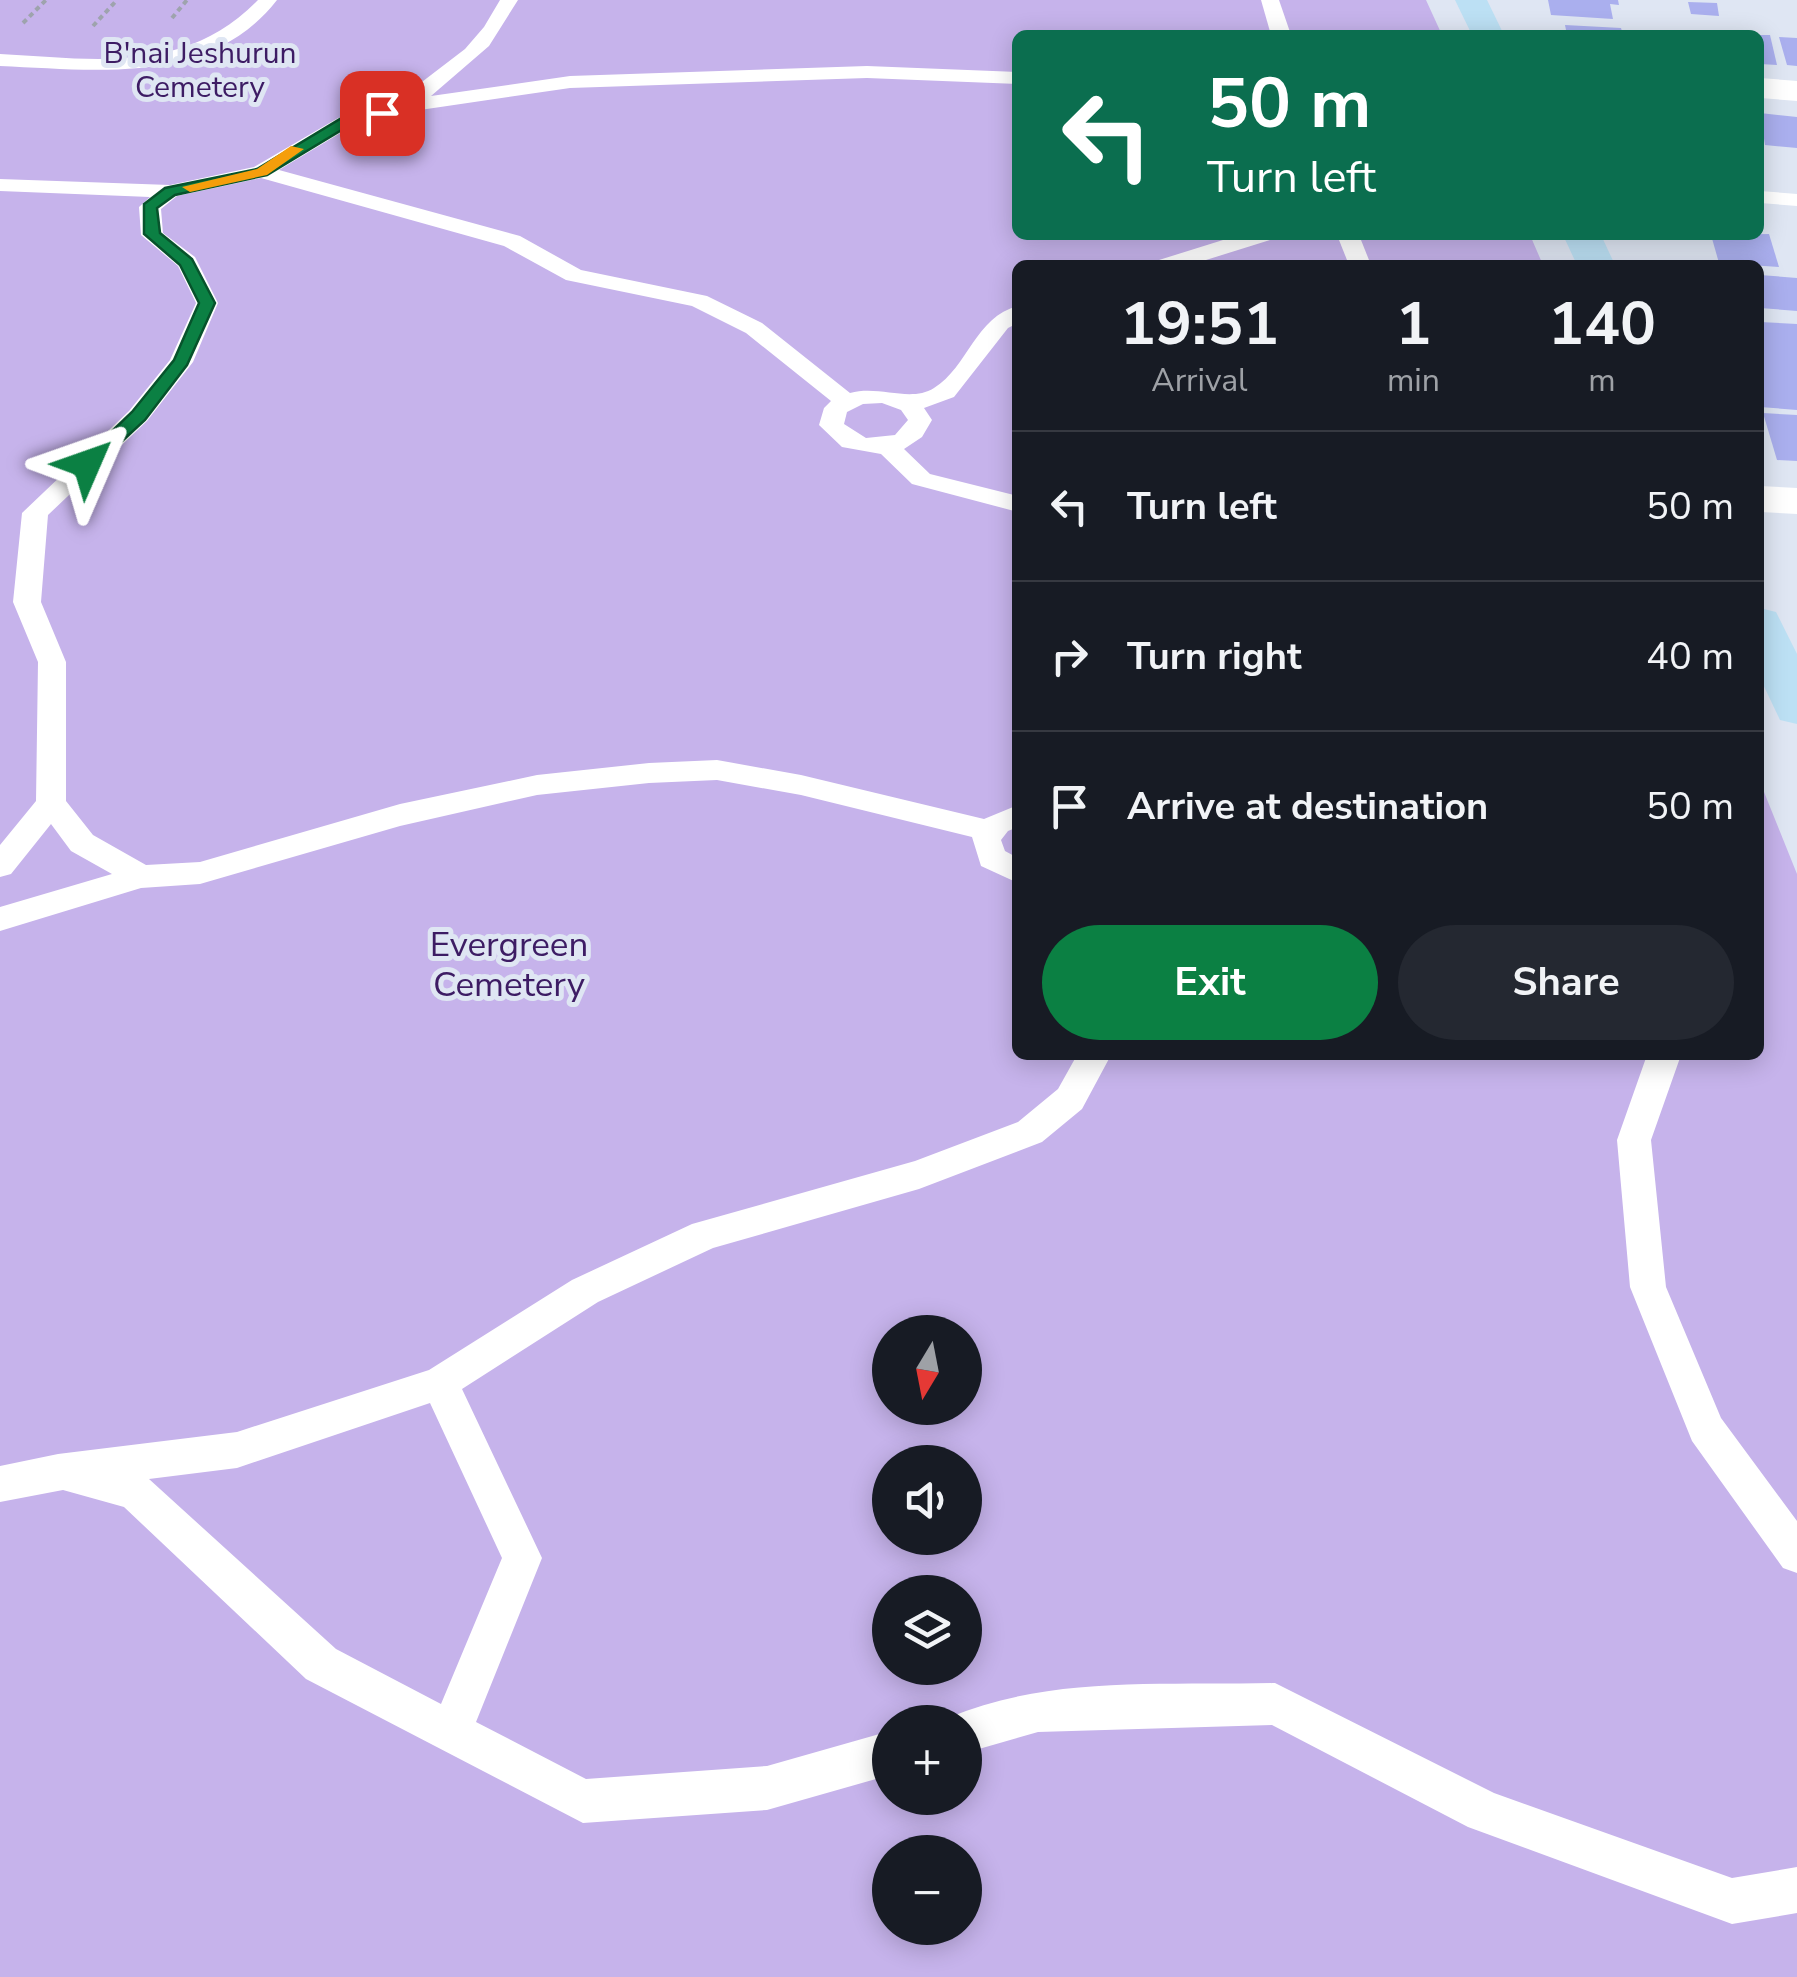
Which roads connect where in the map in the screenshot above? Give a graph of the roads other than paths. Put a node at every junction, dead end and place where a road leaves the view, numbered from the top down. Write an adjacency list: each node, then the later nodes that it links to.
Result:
1 (268, 0): 7 (lane)
2 (509, 0): 11 (lane)
3 (1270, 0): 5 (lane)
4 (1471, 0): 6 (main road)
5 (1279, 30)
6 (1486, 30)
7 (0, 60)
8 (1012, 78): 11 (lane)
9 (1764, 88): 10 (street)
10 (1797, 91)
11 (420, 104): 12 (lane)
12 (262, 172): 14 (lane); 20 (lane)
13 (0, 185): 14 (lane)
14 (170, 192): 28 (lane)
15 (1764, 198): 16 (lane)
16 (1797, 200)
17 (1246, 240): 18 (lane)
18 (1183, 260)
19 (1012, 316): 21 (lane)
20 (846, 401): 21 (lane); 22 (lane)
21 (910, 404): 22 (lane)
22 (887, 446): 25 (lane)
23 (1764, 499): 24 (street)
24 (1797, 501)
25 (1012, 502)
26 (1764, 632): 27 (main road)
27 (1797, 708)
28 (51, 803): 31 (lane); 33 (lane)
29 (1012, 818): 30 (lane)
30 (990, 831): 32 (lane); 33 (lane)
31 (0, 866)
32 (1012, 869)
33 (141, 877): 34 (lane)
34 (0, 918)
35 (1091, 1060): 37 (lane)
36 (1662, 1060): 40 (lane)
37 (440, 1383): 38 (lane); 42 (lane)
38 (58, 1472): 39 (lane); 42 (lane)
39 (0, 1484)
40 (1797, 1554)
41 (982, 1727): 44 (lane)
42 (451, 1732): 43 (lane)
43 (872, 1758)
44 (1797, 1890)

